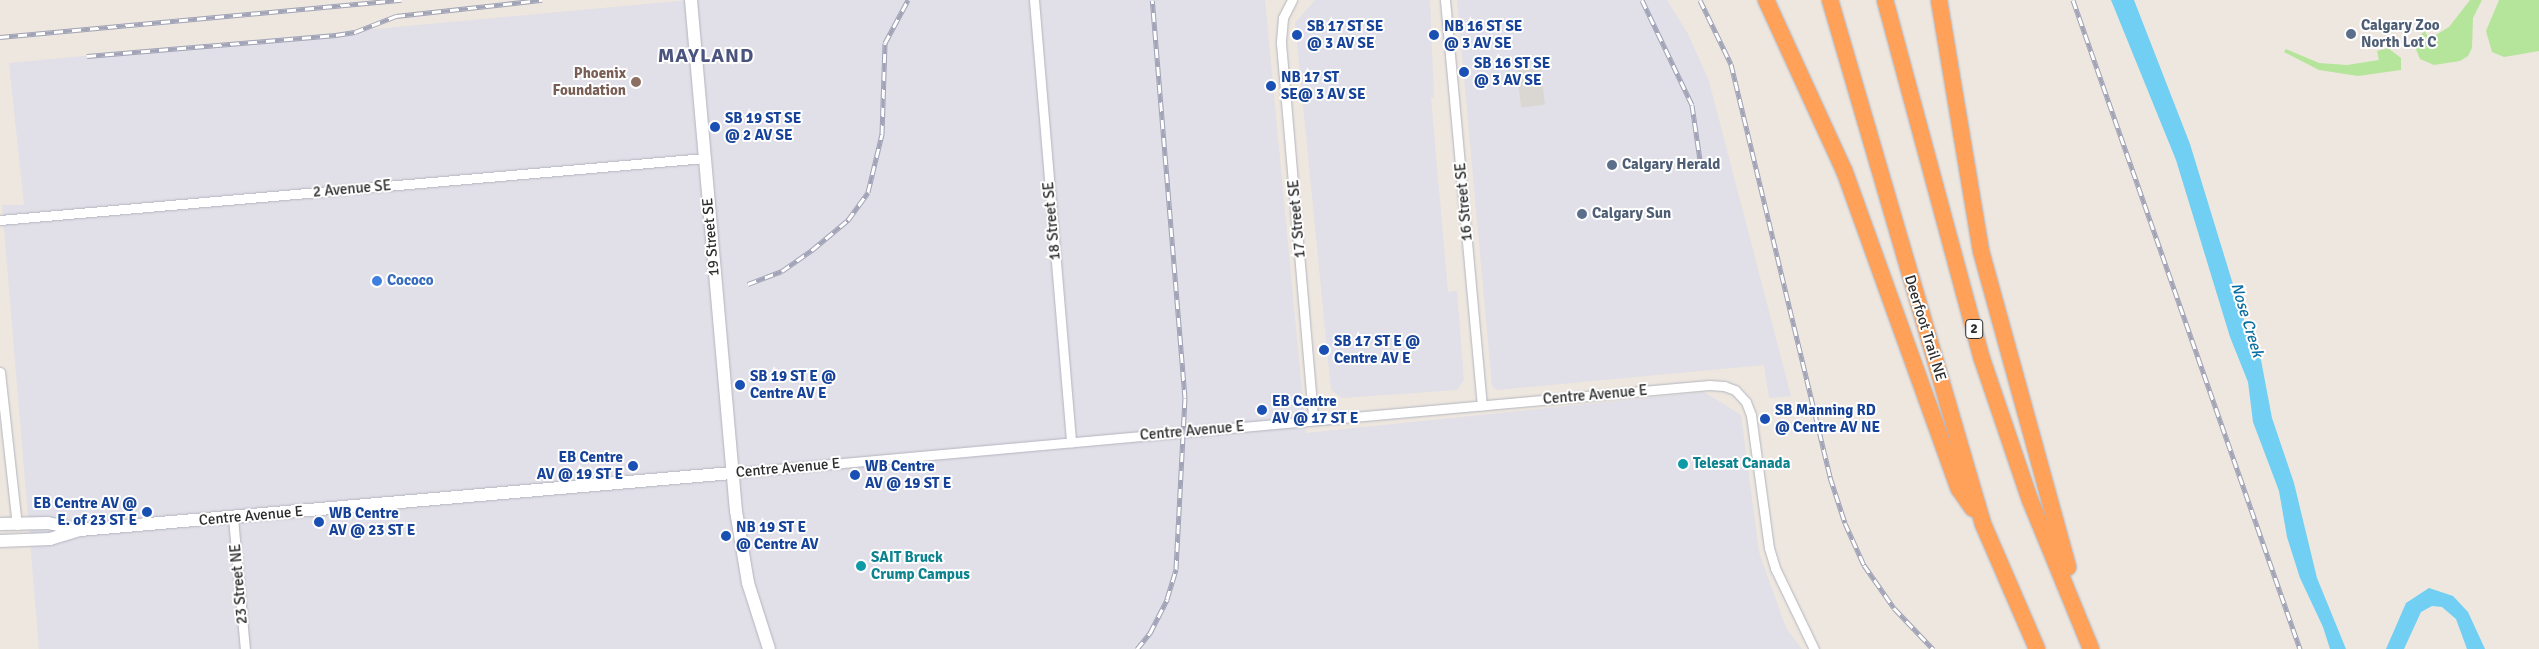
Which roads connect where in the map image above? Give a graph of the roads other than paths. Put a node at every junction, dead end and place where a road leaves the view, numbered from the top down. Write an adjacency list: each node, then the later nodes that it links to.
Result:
1 (690, 0): 11 (street, 19 Street SE)
2 (1034, 0): 16 (street, 18 Street SE)
3 (1292, 0): 15 (street, 17 Street SE)
4 (1445, 0): 14 (street, 16 Street SE)
5 (1766, 0): 20 (highway)
6 (1830, 0): 20 (highway, Deerfoot Trail NE)
7 (1885, 0): 28 (highway, 2)
8 (1939, 0): 10 (highway)
9 (1944, 0): 10 (highway)
10 (1952, 80): 28 (highway)
11 (704, 158): 12 (street, 2 Avenue SE); 17 (street, 19 Street SE)
12 (0, 220)
13 (0, 372): 21 (street)
14 (1482, 405): 15 (street, Centre Avenue E); 26 (street, Centre Avenue E)
15 (1313, 419): 16 (street, Centre Avenue E)
16 (1071, 442): 17 (street, Centre Avenue E)
17 (732, 473): 18 (street, Centre Avenue E); 25 (street, 19 Street SE)
18 (233, 518): 22 (street, Centre Avenue E); 24 (street, 23 Street NE)
19 (0, 524): 21 (street, Centre Avenue E)
20 (1983, 524): 27 (highway, Deerfoot Trail NE)
21 (16, 525): 22 (street, Centre Avenue E)
22 (80, 530): 23 (street, Centre Avenue E)
23 (0, 541)
24 (245, 649)
25 (769, 649)
26 (1814, 649)
27 (2037, 649)
28 (2092, 649)

